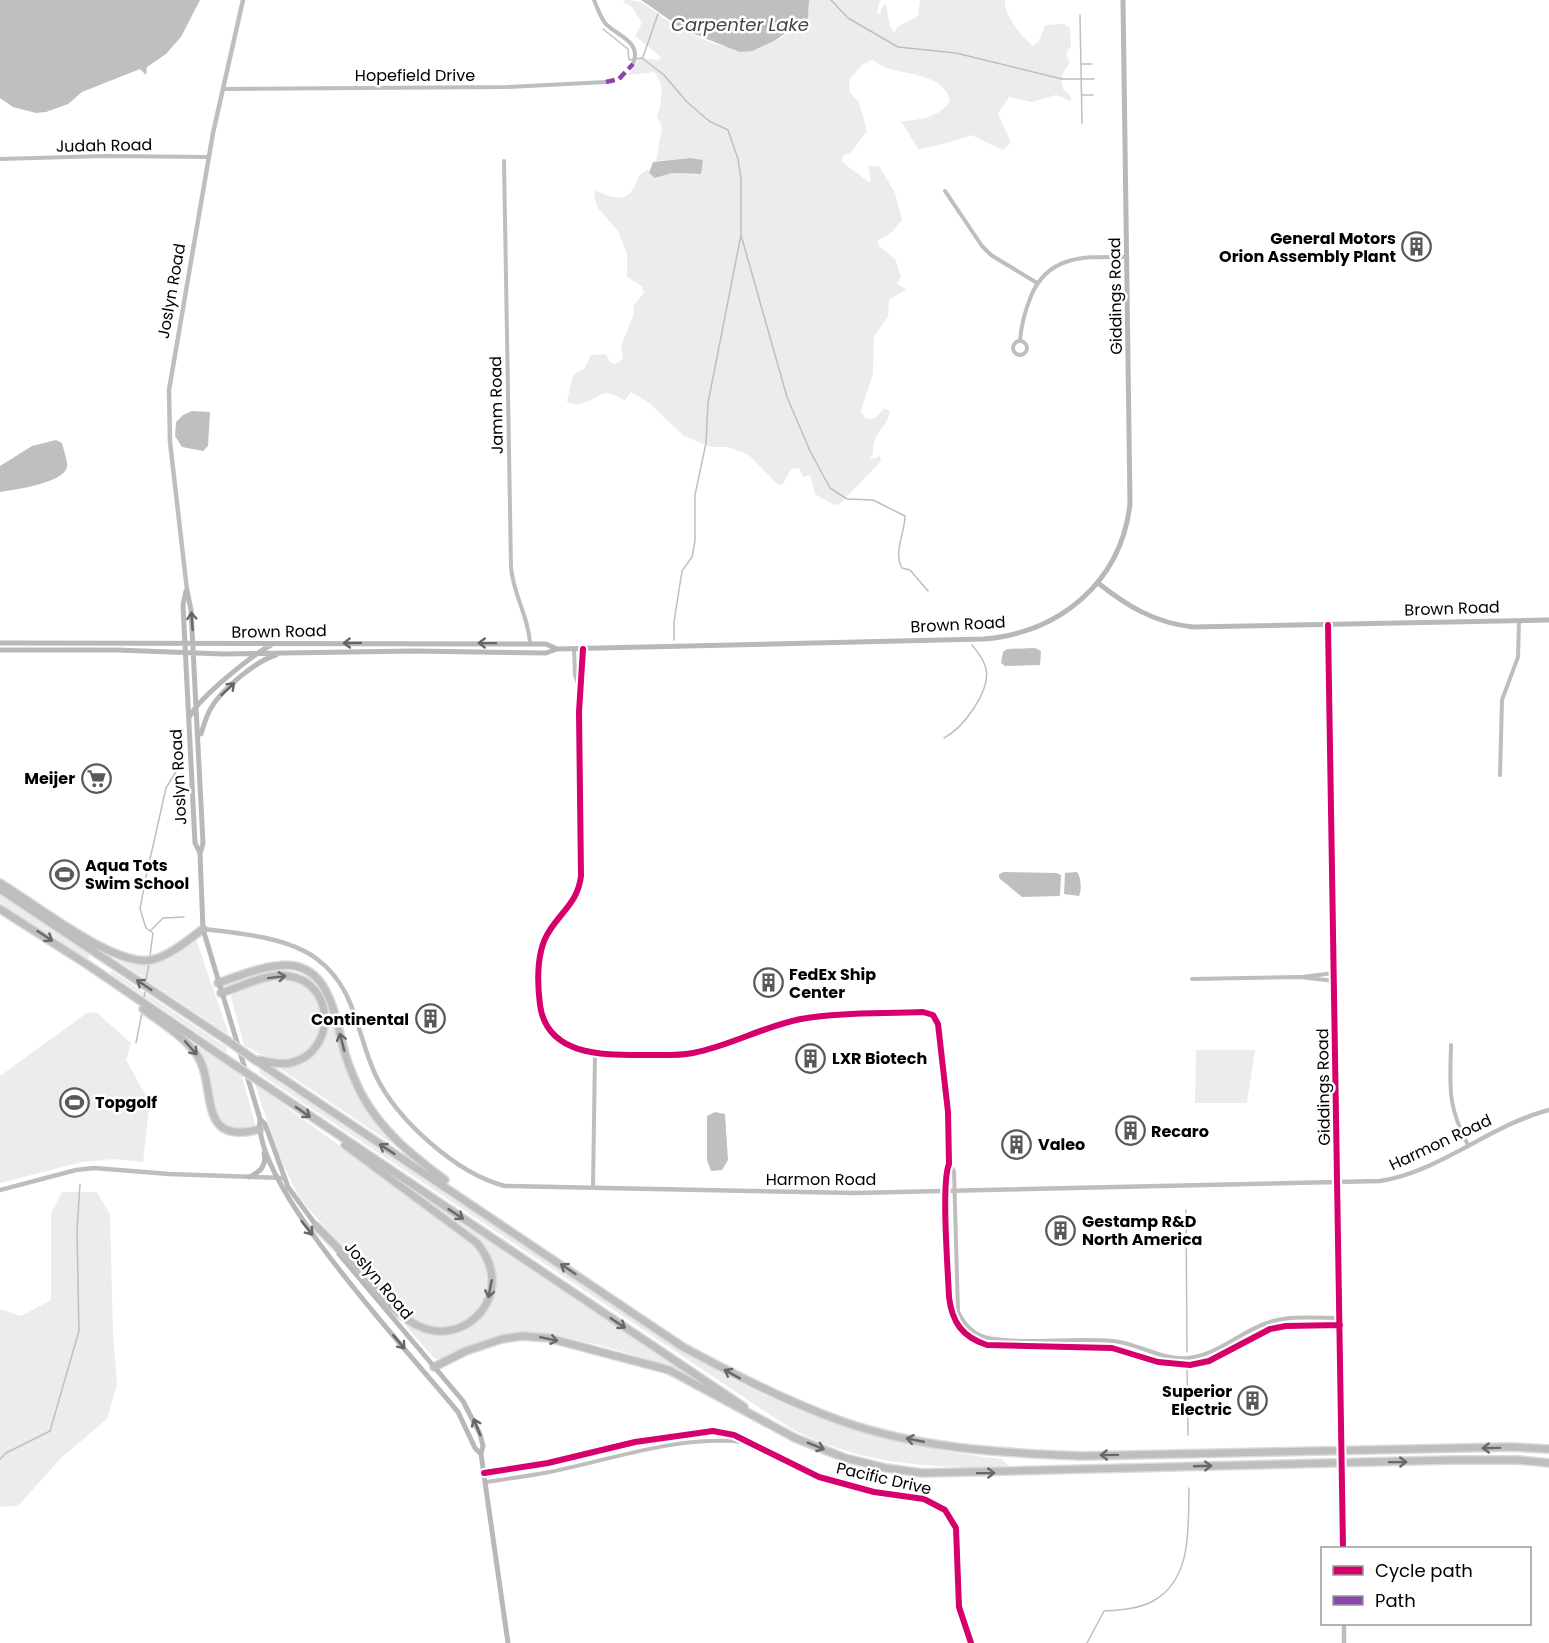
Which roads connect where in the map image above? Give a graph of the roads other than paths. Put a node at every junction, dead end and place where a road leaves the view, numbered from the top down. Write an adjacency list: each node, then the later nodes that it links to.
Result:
1 (243, 0): 6 (street, Joslyn Road)
2 (594, 0): 4 (street)
3 (1123, 0): 11 (main road, Giddings Road)
4 (633, 64)
5 (606, 82): 6 (street, Hopefield Drive)
6 (223, 89): 7 (street, Joslyn Road)
7 (209, 157): 8 (street, Judah Road); 15 (street, Joslyn Road)
8 (0, 159)
9 (504, 161): 26 (street, Jamm Road)
10 (945, 191): 12 (street)
11 (1128, 257): 12 (street); 14 (main road, Giddings Road)
12 (1037, 283): 13 (street)
13 (1020, 340)
14 (1098, 583): 18 (main road, Brown Road); 29 (main road, Brown Road)
15 (187, 590): 23 (main road, Joslyn Road); 24 (main road, Joslyn Road, one-way to 15)
16 (1519, 620): 17 (main road, Brown Road); 18 (main road, Brown Road); 43 (street)
17 (1549, 620)
18 (1328, 625): 50 (street, Giddings Road)
19 (69, 641): 20 (main road, Brown Road); 22 (main road, Brown Road); 31 (main road); 32 (main road)
20 (140, 642): 23 (main road, Brown Road); 32 (main road)
21 (439, 642): 25 (main road, Brown Road, one-way to 25); 26 (main road, Brown Road, one-way to 21); 33 (main road)
22 (0, 643)
23 (184, 644): 24 (main road, Brown Road); 36 (main road, Joslyn Road)
24 (194, 644): 25 (main road, Brown Road); 37 (main road, Joslyn Road)
25 (272, 644): 38 (main road)
26 (530, 644): 28 (main road, Brown Road); 35 (main road)
27 (574, 648): 28 (main road, Brown Road); 29 (main road, Brown Road); 39 (street)
28 (557, 649): 35 (main road, Brown Road)
29 (583, 649): 39 (street)
30 (0, 650): 31 (main road, Brown Road)
31 (17, 650): 32 (main road, Brown Road)
32 (70, 650): 36 (main road, Brown Road)
33 (381, 651): 34 (main road, Brown Road); 35 (main road, Brown Road)
34 (284, 652): 38 (main road, Brown Road); 42 (main road, one-way to 34)
35 (528, 652)
36 (185, 653): 37 (main road, Brown Road); 41 (main road, Joslyn Road)
37 (195, 653): 38 (main road, Brown Road); 40 (main road, Joslyn Road)
38 (256, 653): 40 (main road)
39 (580, 686): 58 (street)
40 (198, 705): 41 (main road); 42 (main road, Joslyn Road)
41 (188, 722): 44 (main road, Joslyn Road)
42 (200, 739): 44 (main road, Joslyn Road)
43 (1500, 775)
44 (200, 854): 48 (main road, Joslyn Road)
45 (0, 883): 49 (highway)
46 (0, 889): 49 (highway)
47 (0, 909): 56 (highway, one-way to 56)
48 (203, 929): 49 (highway); 54 (main road, Joslyn Road); 70 (street, Harmon Road)
49 (99, 950): 59 (highway, one-way to 49, bridge)
50 (1334, 973): 51 (street); 53 (street, Giddings Road)
51 (1300, 977): 52 (street); 53 (street)
52 (1192, 979)
53 (1334, 981): 69 (street, Giddings Road)
54 (218, 983): 55 (main road, Joslyn Road); 74 (highway, one-way to 54)
55 (221, 993): 59 (highway, one-way to 59); 61 (main road, Joslyn Road)
56 (131, 996): 62 (highway, one-way to 62, bridge); 63 (highway, one-way to 63)
57 (1450, 1045): 64 (street)
58 (595, 1054): 65 (street); 70 (street)
59 (254, 1059): 74 (highway, one-way to 59)
60 (1549, 1110): 64 (street, Harmon Road)
61 (260, 1119): 63 (main road, Joslyn Road); 68 (main road, Joslyn Road)
62 (320, 1124): 75 (highway, one-way to 75); 82 (highway, one-way to 82)
63 (261, 1133): 66 (main road); 67 (main road, Joslyn Road)
64 (1468, 1145): 69 (street, Harmon Road)
65 (949, 1164): 72 (street); 73 (street)
66 (249, 1177): 67 (street); 71 (street)
67 (277, 1178): 68 (street); 79 (main road, Joslyn Road, one-way to 79)
68 (284, 1178): 75 (main road, Joslyn Road)
69 (1338, 1182): 73 (street, Harmon Road); 76 (street, Giddings Road)
70 (593, 1188): 72 (street, Harmon Road)
71 (0, 1190)
72 (946, 1190): 73 (street, Harmon Road); 77 (street)
73 (954, 1190): 76 (street)
74 (454, 1191): 85 (highway, one-way to 74)
75 (316, 1226): 78 (main road, Joslyn Road)
76 (1340, 1318): 77 (street, Giddings Road)
77 (1340, 1325): 93 (street, Giddings Road, bridge)
78 (434, 1367): 79 (main road); 80 (main road, Joslyn Road); 82 (highway, one-way to 82)
79 (421, 1368): 81 (main road, Joslyn Road)
80 (463, 1401): 81 (main road); 86 (main road, Joslyn Road, one-way to 80)
81 (452, 1405): 86 (main road, Joslyn Road)
82 (764, 1420): 89 (highway, one-way to 89)
83 (748, 1443): 84 (street, Pacific Drive); 87 (street, Pacific Drive); 95 (street, Pacific Drive)
84 (619, 1446): 87 (street); 88 (street, Pacific Drive)
85 (1549, 1449)
86 (481, 1454): 91 (main road, Joslyn Road)
87 (621, 1454): 90 (street, Pacific Drive)
88 (544, 1463): 90 (street); 91 (street, Pacific Drive)
89 (1549, 1463)
90 (546, 1472): 92 (street, Pacific Drive)
91 (484, 1473): 92 (main road, Joslyn Road)
92 (486, 1482): 96 (main road, Joslyn Road)
93 (1343, 1547)
94 (1344, 1625): 97 (street)
95 (973, 1642)
96 (508, 1643)
97 (1344, 1643)

